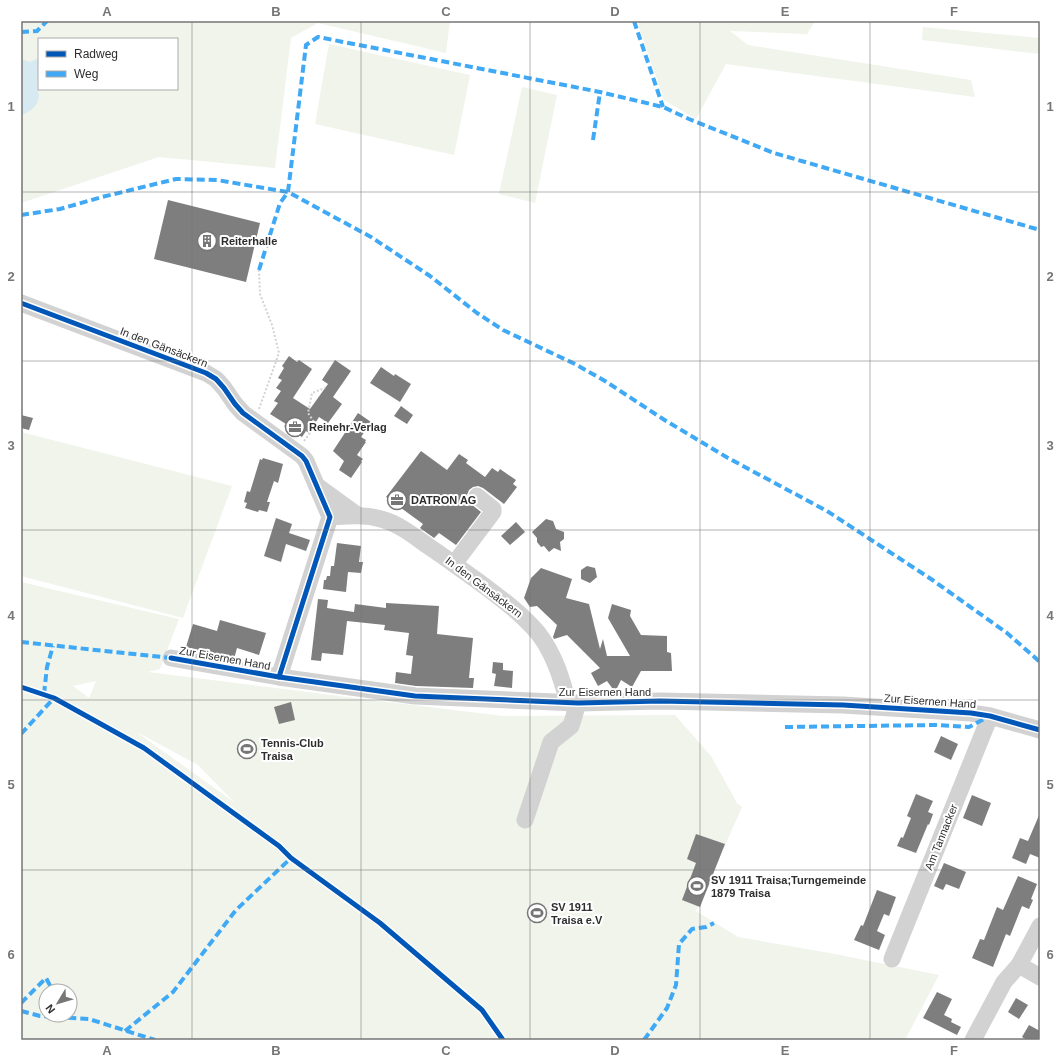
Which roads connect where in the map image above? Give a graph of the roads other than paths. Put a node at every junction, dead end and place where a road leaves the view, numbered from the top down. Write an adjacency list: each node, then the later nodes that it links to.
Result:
1 (21, 303): 2 (street, In den Gänsäckern)
2 (316, 485): 4 (street, In den Gänsäckern); 5 (street, In den Gänsäckern)
3 (477, 496): 6 (street)
4 (357, 515): 5 (street, In den Gänsäckern); 6 (street, In den Gänsäckern)
5 (330, 517): 8 (street)
6 (454, 564): 9 (street, In den Gänsäckern)
7 (171, 658): 8 (street, Zur Eisernen Hand)
8 (278, 677): 9 (street, Zur Eisernen Hand)
9 (573, 703): 10 (street, Zur Eisernen Hand); 12 (street)
10 (990, 716): 11 (street, Zur Eisernen Hand); 14 (street, Am Tannacker)
11 (1040, 730)
12 (525, 820)
13 (1040, 926): 15 (street)
14 (892, 959)
15 (1019, 965): 16 (street); 17 (street)
16 (1040, 977)
17 (973, 1040)

